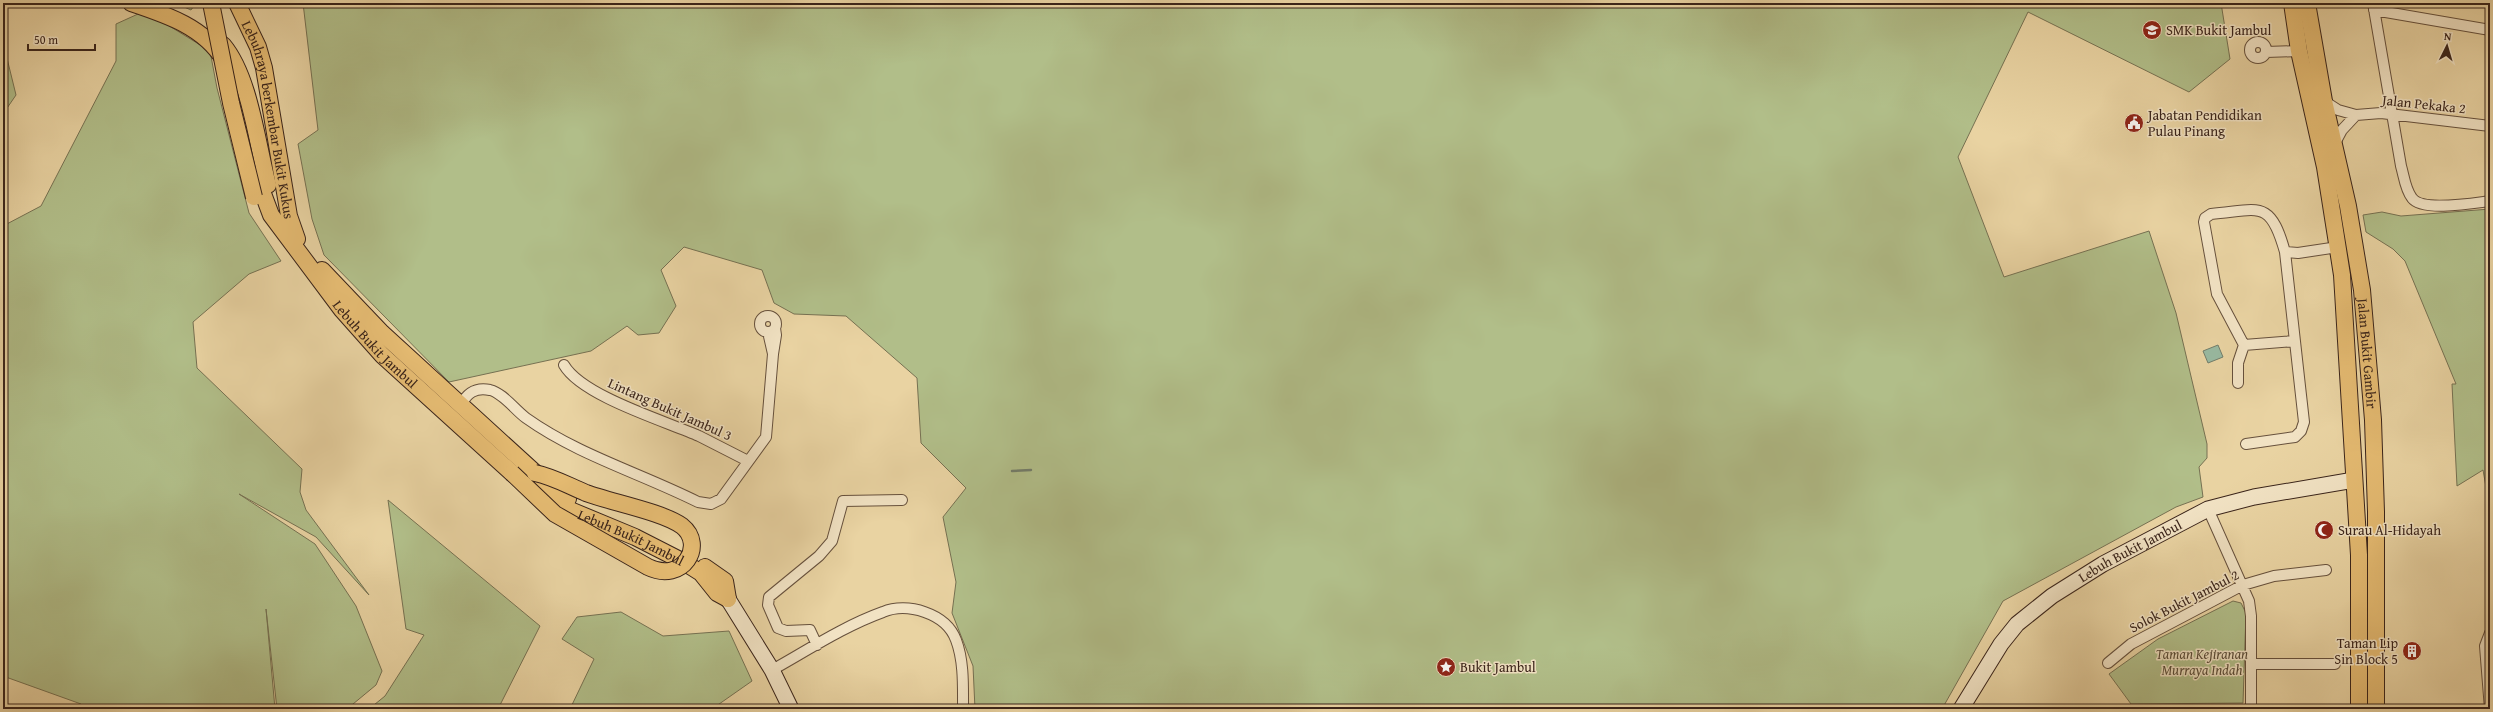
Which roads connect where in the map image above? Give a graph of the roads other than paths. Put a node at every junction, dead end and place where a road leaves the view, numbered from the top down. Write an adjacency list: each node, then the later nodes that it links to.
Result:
1 (131, 3): 20 (main road, Lebuh Bukit Jambul)
2 (158, 3): 17 (main road, Lebuh Bukit Jambul)
3 (211, 3): 20 (main road, Lebuhraya berkembar Bukit Kukus, bridge)
4 (237, 3): 17 (main road, Lebuhraya berkembar Bukit Kukus)
5 (2292, 3): 9 (main road, Jalan Bukit Gambir)
6 (2307, 3): 11 (main road, Jalan Bukit Gambir)
7 (2373, 7): 8 (street); 12 (street)
8 (2490, 30)
9 (2299, 51): 10 (street); 18 (main road, Jalan Bukit Gambir)
10 (2266, 52)
11 (2324, 101): 13 (street, Jalan Pekaka 2); 15 (main road, Jalan Bukit Gambir)
12 (2392, 114): 13 (street, Jalan Pekaka 2); 14 (street, Jalan Pekaka 2); 16 (street)
13 (2356, 115): 15 (street)
14 (2490, 126)
15 (2334, 145): 27 (main road, Jalan Bukit Gambir)
16 (2490, 201)
17 (297, 239): 26 (main road, Lebuh Bukit Jambul)
18 (2338, 244): 19 (street); 32 (main road, Jalan Bukit Gambir)
19 (2285, 252): 22 (street); 23 (street)
20 (342, 310): 30 (main road, Lebuh Bukit Jambul)
21 (772, 330): 29 (street)
22 (2294, 341): 23 (street); 28 (street)
23 (2244, 345): 25 (street)
24 (564, 366): 29 (street, Lintang Bukit Jambul 3)
25 (2238, 383)
26 (461, 405): 29 (street); 31 (main road, Lebuh Bukit Jambul)
27 (2373, 420): 32 (main road); 35 (main road, Jalan Bukit Gambir)
28 (2246, 444)
29 (748, 461)
30 (512, 473): 31 (main road, bridge); 38 (main road, Lebuh Bukit Jambul)
31 (536, 473): 38 (main road, Lebuh Bukit Jambul)
32 (2354, 480): 34 (main road, Lebuh Bukit Jambul); 35 (main road); 49 (main road, Jalan Bukit Gambir)
33 (902, 500): 40 (street)
34 (2208, 509): 37 (street); 47 (main road, Lebuh Bukit Jambul)
35 (2376, 512): 50 (main road, Jalan Bukit Gambir)
36 (2326, 570): 37 (street, Solok Bukit Jambul 2)
37 (2243, 585): 41 (street, Solok Bukit Jambul 2); 42 (street)
38 (728, 599): 44 (main road, Lebuh Bukit Jambul)
39 (2490, 633): 51 (street)
40 (817, 645): 44 (street); 46 (street)
41 (2108, 663)
42 (2252, 664): 43 (street); 48 (street)
43 (2335, 664)
44 (772, 670): 45 (main road, Lebuh Bukit Jambul)
45 (791, 709)
46 (964, 709)
47 (1961, 709)
48 (2251, 709)
49 (2359, 709)
50 (2376, 709)
51 (2490, 709)

